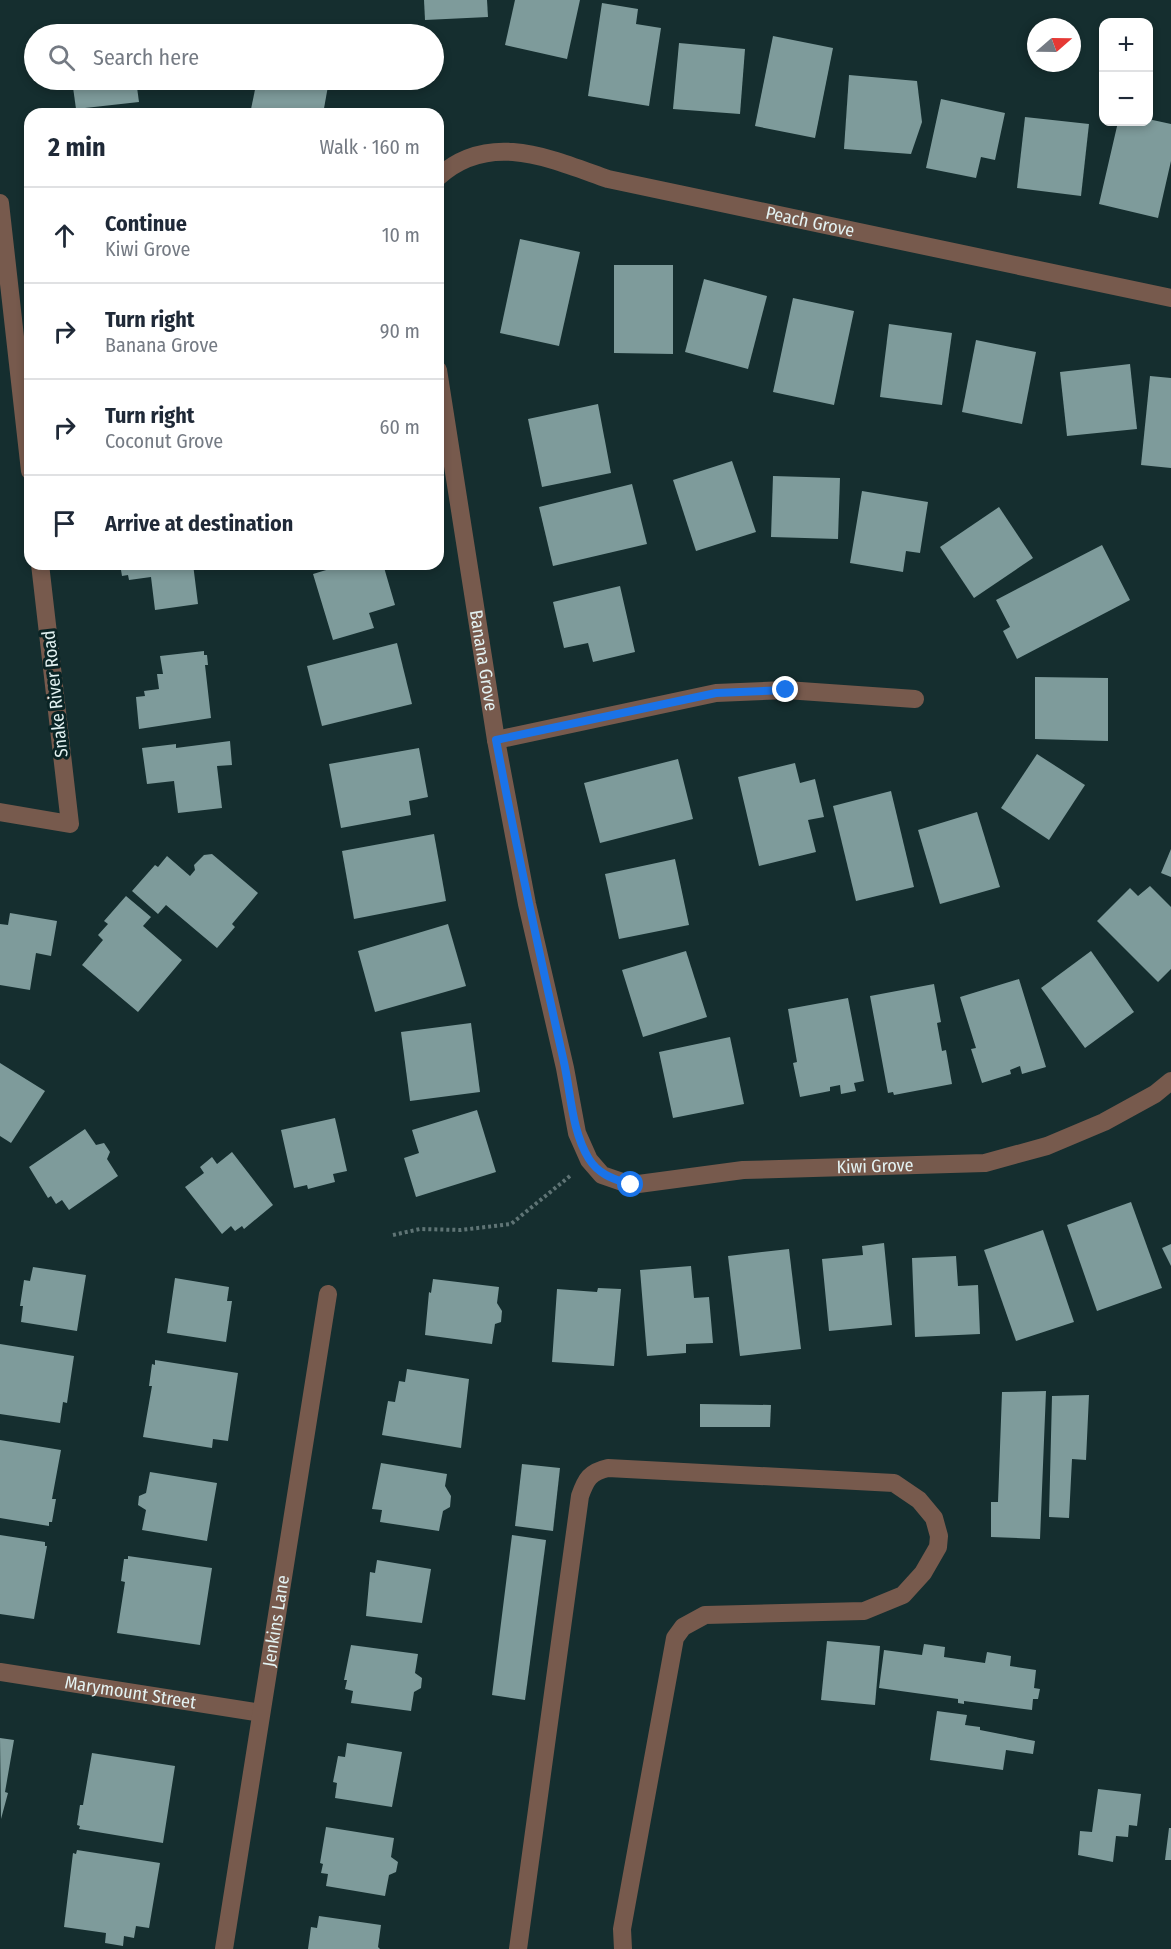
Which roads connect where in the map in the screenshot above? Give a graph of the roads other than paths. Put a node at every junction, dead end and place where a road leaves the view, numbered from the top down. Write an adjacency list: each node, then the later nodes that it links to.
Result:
1 (444, 172): 3 (street, Peach Grove)
2 (0, 203): 5 (street)
3 (1171, 298)
4 (444, 408): 8 (street, Banana Grove)
5 (24, 417)
6 (41, 570): 9 (street, Snake River Road)
7 (915, 699): 8 (street)
8 (496, 740): 11 (street, Banana Grove)
9 (0, 812)
10 (1171, 1081): 11 (street, Kiwi Grove)
11 (589, 1160)
12 (328, 1294): 14 (street, Jenkins Lane)
13 (0, 1672): 14 (street, Marymount Street)
14 (261, 1713): 15 (street, Jenkins Lane)
15 (224, 1949)
16 (518, 1949): 17 (street)
17 (623, 1949)

